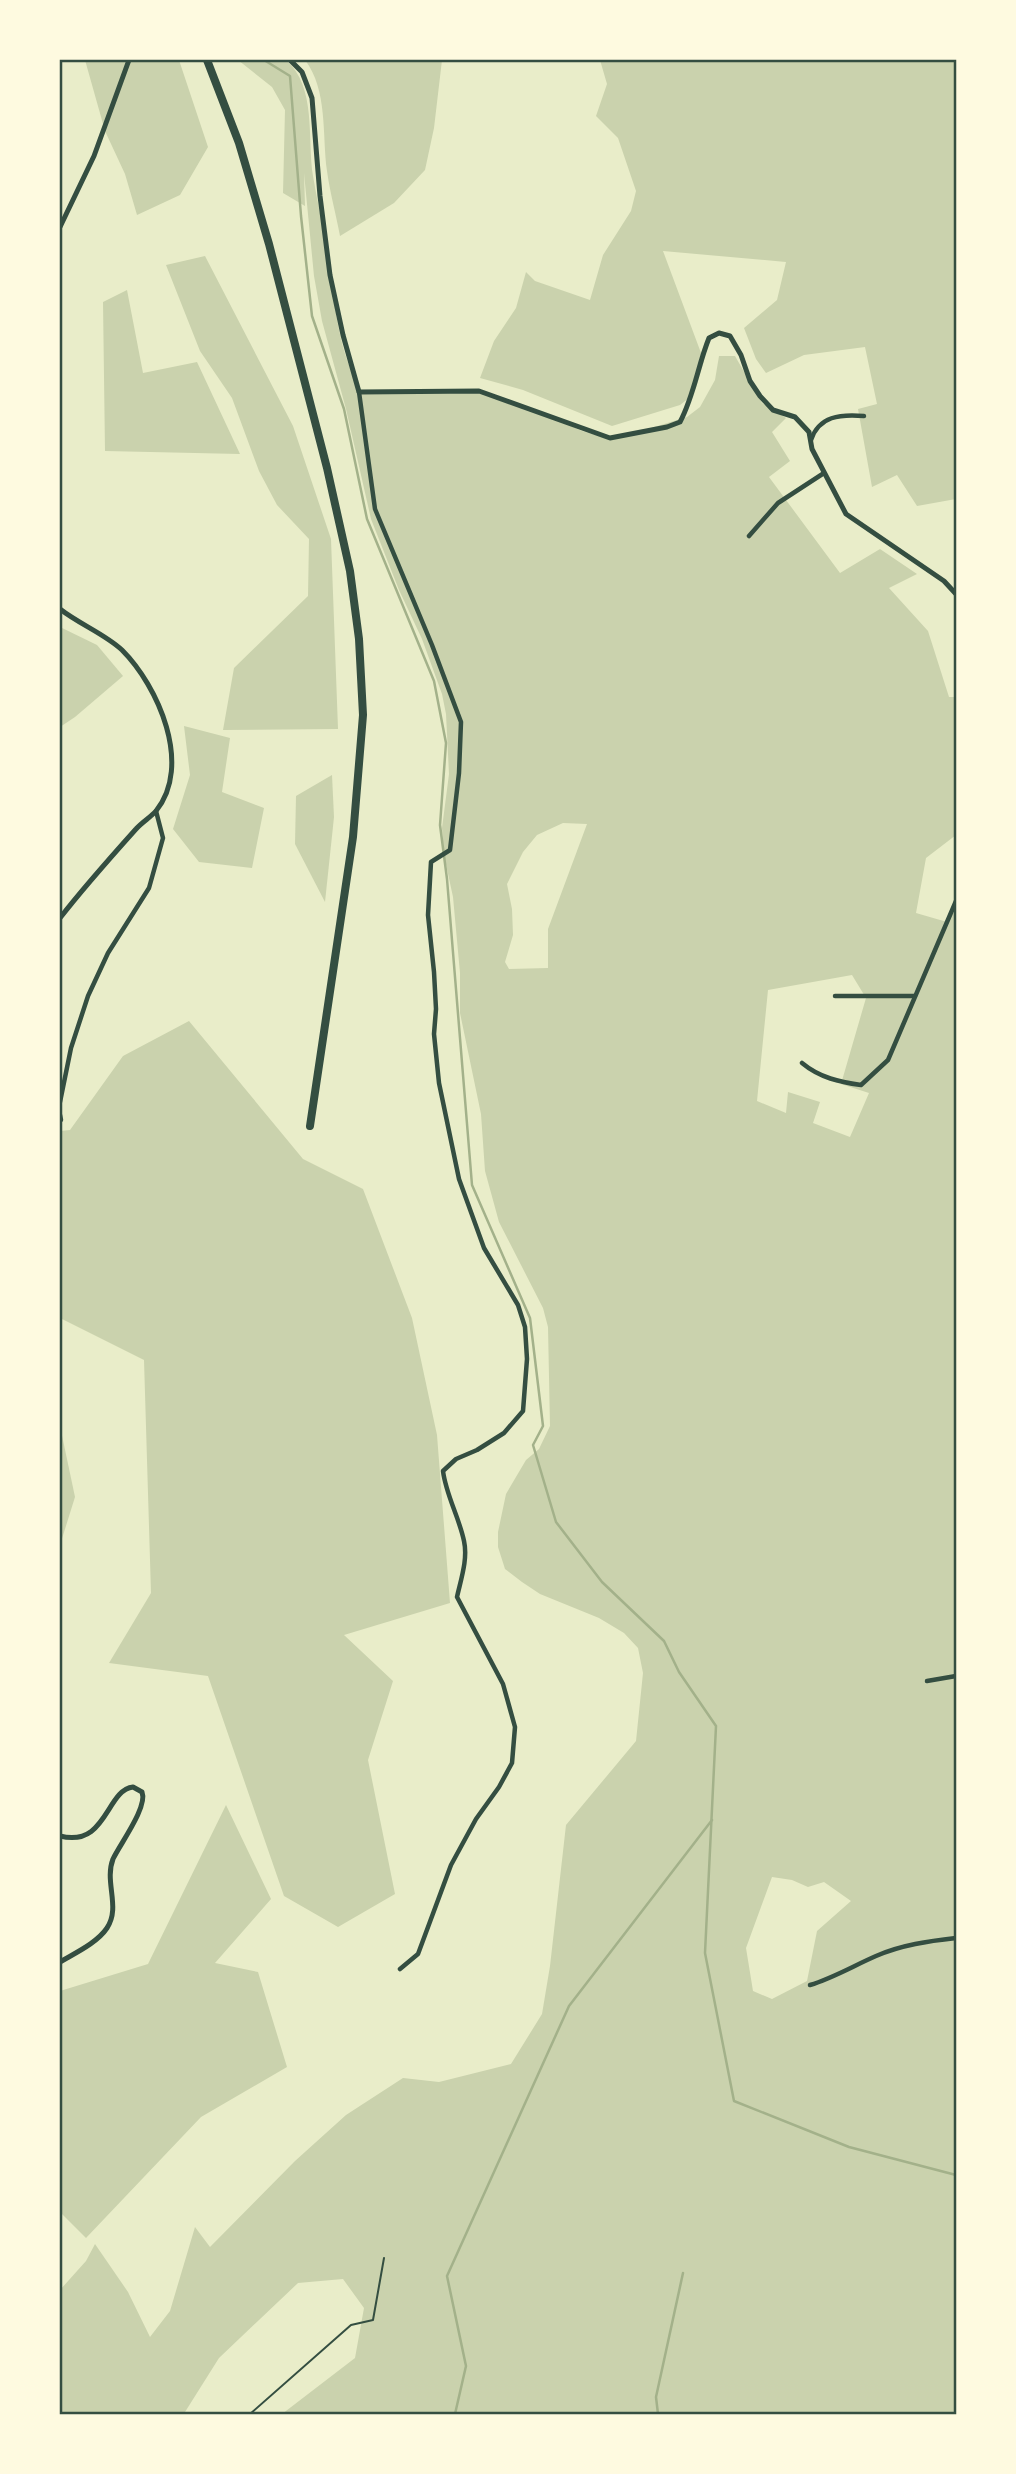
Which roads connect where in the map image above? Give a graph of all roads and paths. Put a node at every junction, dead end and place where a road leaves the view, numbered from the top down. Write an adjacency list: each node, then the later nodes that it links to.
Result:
1 (129, 60): 4 (street)
2 (207, 60): 19 (highway)
3 (290, 60): 5 (street)
4 (60, 227)
5 (359, 392): 7 (street); 25 (street)
6 (864, 415): 7 (street)
7 (810, 441): 8 (street)
8 (824, 473): 9 (street); 10 (street)
9 (749, 536)
10 (957, 594)
11 (60, 610): 12 (street)
12 (156, 811): 14 (street); 18 (street)
13 (957, 901): 16 (street)
14 (60, 918)
15 (835, 996): 16 (street)
16 (915, 996): 17 (street)
17 (803, 1063)
18 (60, 1102)
19 (310, 1126)
20 (957, 1676): 21 (street)
21 (928, 1681)
22 (60, 1836): 24 (street)
23 (957, 1938): 26 (street)
24 (60, 1962)
25 (400, 1969)
26 (810, 1985)
27 (384, 2258): 28 (path)
28 (250, 2414)

